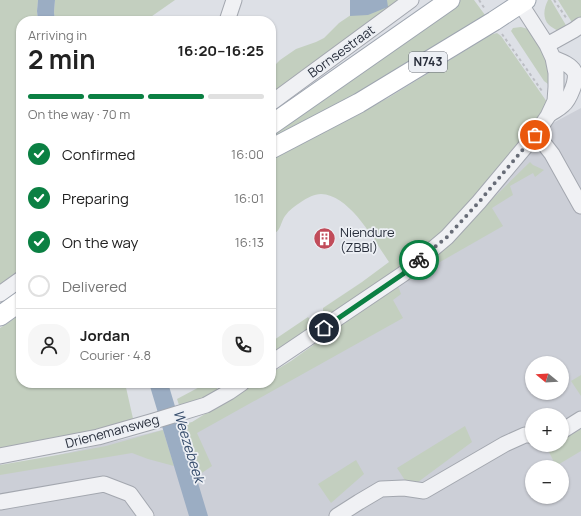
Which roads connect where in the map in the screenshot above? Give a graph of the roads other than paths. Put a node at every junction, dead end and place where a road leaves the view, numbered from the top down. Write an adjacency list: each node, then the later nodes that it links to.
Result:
1 (234, 0): 5 (street)
2 (411, 0): 8 (street, Bornsestraat)
3 (450, 0): 10 (main road, N743)
4 (521, 1): 7 (street); 12 (main road, N743)
5 (229, 16)
6 (577, 27): 7 (street)
7 (550, 51): 9 (street); 9 (street)
8 (276, 99)
9 (548, 116): 11 (street)
10 (276, 122)
11 (535, 135): 13 (street); 18 (street)
12 (276, 145)
13 (581, 206)
14 (16, 283): 15 (street)
15 (0, 294)
16 (16, 305): 17 (main road)
17 (0, 316)
18 (276, 361)
19 (235, 388): 23 (street, Drienemansweg)
20 (581, 419): 21 (street)
21 (569, 427)
22 (525, 435): 26 (street)
23 (0, 456)
24 (0, 502): 25 (street)
25 (146, 516)
26 (337, 516)

